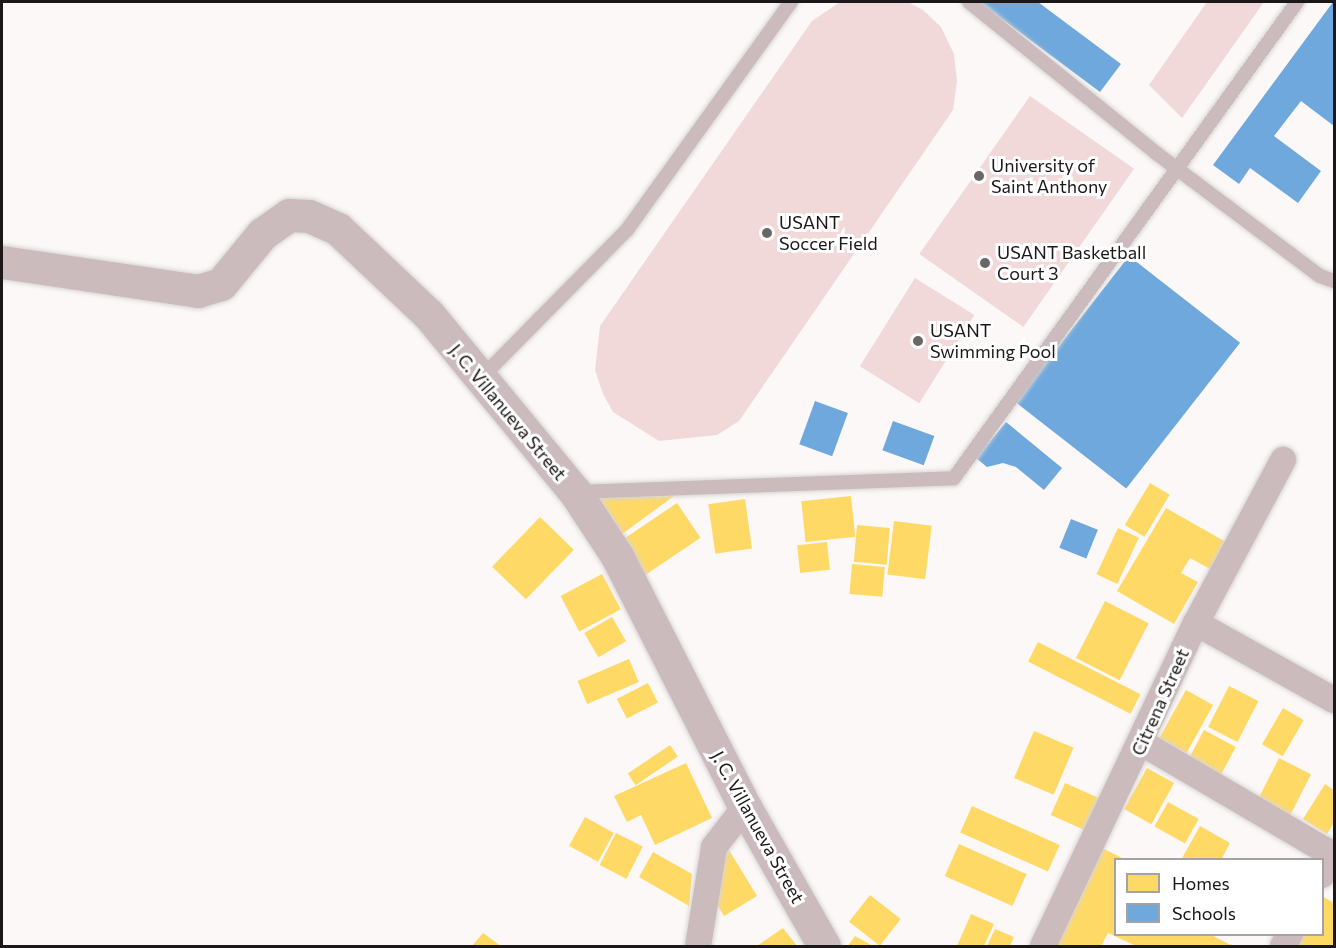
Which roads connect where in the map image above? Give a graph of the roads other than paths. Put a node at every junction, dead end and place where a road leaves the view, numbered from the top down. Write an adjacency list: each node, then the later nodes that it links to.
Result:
1 (791, 2): 7 (lane)
2 (969, 2): 4 (lane)
3 (1297, 2): 4 (lane)
4 (1176, 165): 6 (lane); 9 (lane)
5 (2, 262): 7 (street, J. C. Villanueva Street)
6 (1335, 281)
7 (480, 379): 9 (street, J. C. Villanueva Street)
8 (1283, 460): 10 (street, Citrena Street)
9 (574, 492): 13 (street, J. C. Villanueva Street)
10 (1196, 623): 11 (street); 12 (street, Citrena Street)
11 (1335, 700)
12 (1142, 743): 14 (street); 17 (street, Citrena Street)
13 (745, 807): 15 (street); 16 (street, J. C. Villanueva Street)
14 (1330, 861)
15 (698, 946)
16 (824, 946)
17 (1043, 946)

